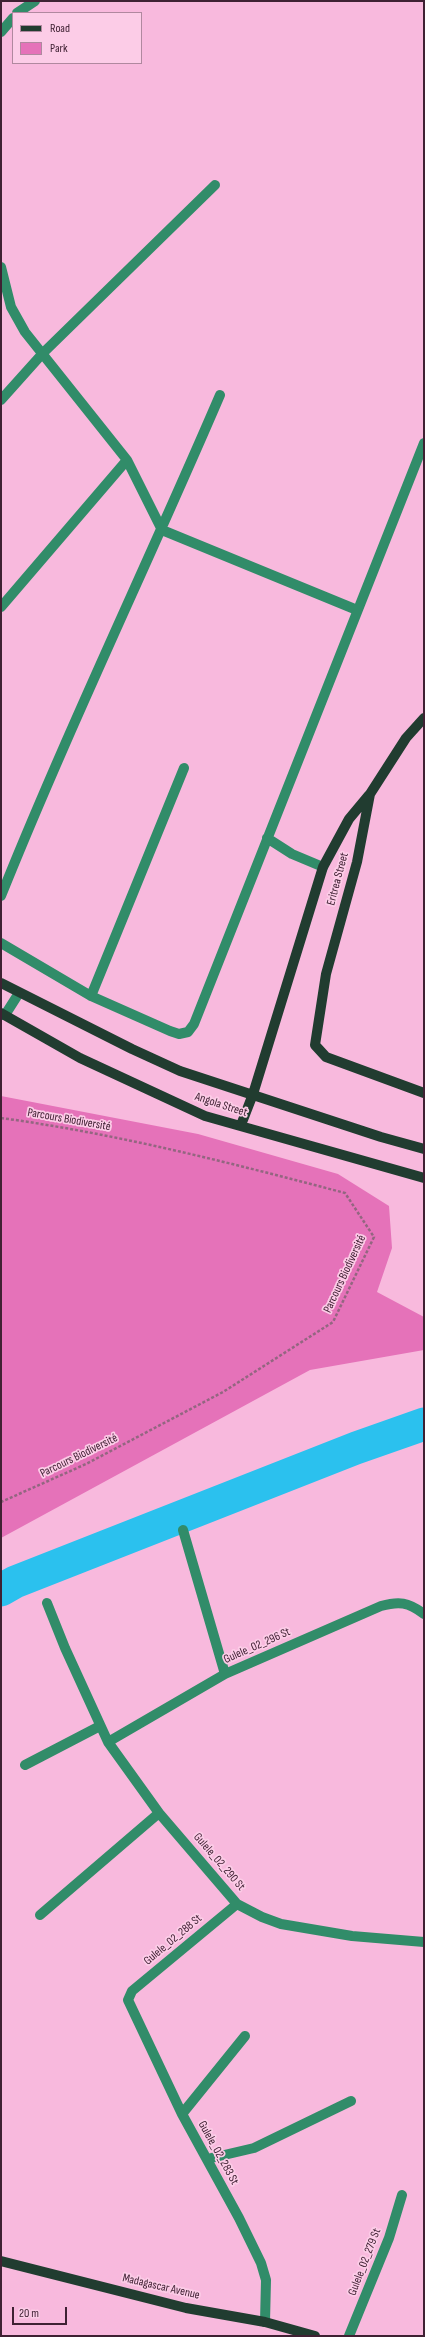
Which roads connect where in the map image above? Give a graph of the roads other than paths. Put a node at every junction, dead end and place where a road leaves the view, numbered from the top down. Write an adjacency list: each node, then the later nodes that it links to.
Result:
1 (34, 1): 2 (street)
2 (18, 12)
3 (12, 19): 4 (street)
4 (1, 32)
5 (215, 185): 7 (street)
6 (1, 267): 7 (street)
7 (43, 353): 9 (street); 11 (street)
8 (220, 395): 12 (street)
9 (1, 400)
10 (424, 443): 14 (street)
11 (127, 460): 12 (street); 13 (street)
12 (162, 530): 14 (street); 20 (street)
13 (1, 607)
14 (357, 610): 18 (street)
15 (424, 718): 17 (main road, Eritrea Street)
16 (184, 768): 24 (street)
17 (370, 794): 19 (main road); 26 (main road, Eritrea Street)
18 (267, 838): 19 (street); 24 (street)
19 (323, 867): 27 (main road)
20 (1, 896)
21 (1, 943): 24 (street)
22 (1, 982): 23 (main road)
23 (19, 993): 25 (street); 27 (main road)
24 (91, 996)
25 (2, 1014): 28 (main road, Angola Street)
26 (424, 1093)
27 (253, 1094): 28 (main road); 29 (main road)
28 (241, 1125): 30 (main road, Angola Street)
29 (424, 1149)
30 (424, 1178)
31 (183, 1530): 34 (street)
32 (47, 1603): 35 (street, Gulele_02_290 St)
33 (424, 1614): 34 (street, Gulele_02_296 St)
34 (226, 1674): 36 (street, Gulele_02_296 St)
35 (100, 1726): 36 (street, Gulele_02_290 St); 37 (street)
36 (108, 1742): 38 (street, Gulele_02_290 St)
37 (25, 1764)
38 (159, 1813): 39 (street, Gulele_02_290 St); 40 (street)
39 (237, 1904): 41 (street, Gulele_02_290 St); 42 (street, Gulele_02_288 St)
40 (40, 1915)
41 (424, 1942)
42 (128, 2000): 45 (street, Gulele_02_283 St)
43 (245, 2036): 45 (street)
44 (351, 2101): 46 (street)
45 (182, 2114): 46 (street, Gulele_02_283 St)
46 (207, 2159): 49 (street, Gulele_02_283 St)
47 (402, 2195): 51 (street, Gulele_02_279 St)
48 (1, 2261): 49 (main road, Madagascar Avenue)
49 (265, 2322): 50 (main road, Madagascar Avenue)
50 (315, 2336)
51 (349, 2336)

